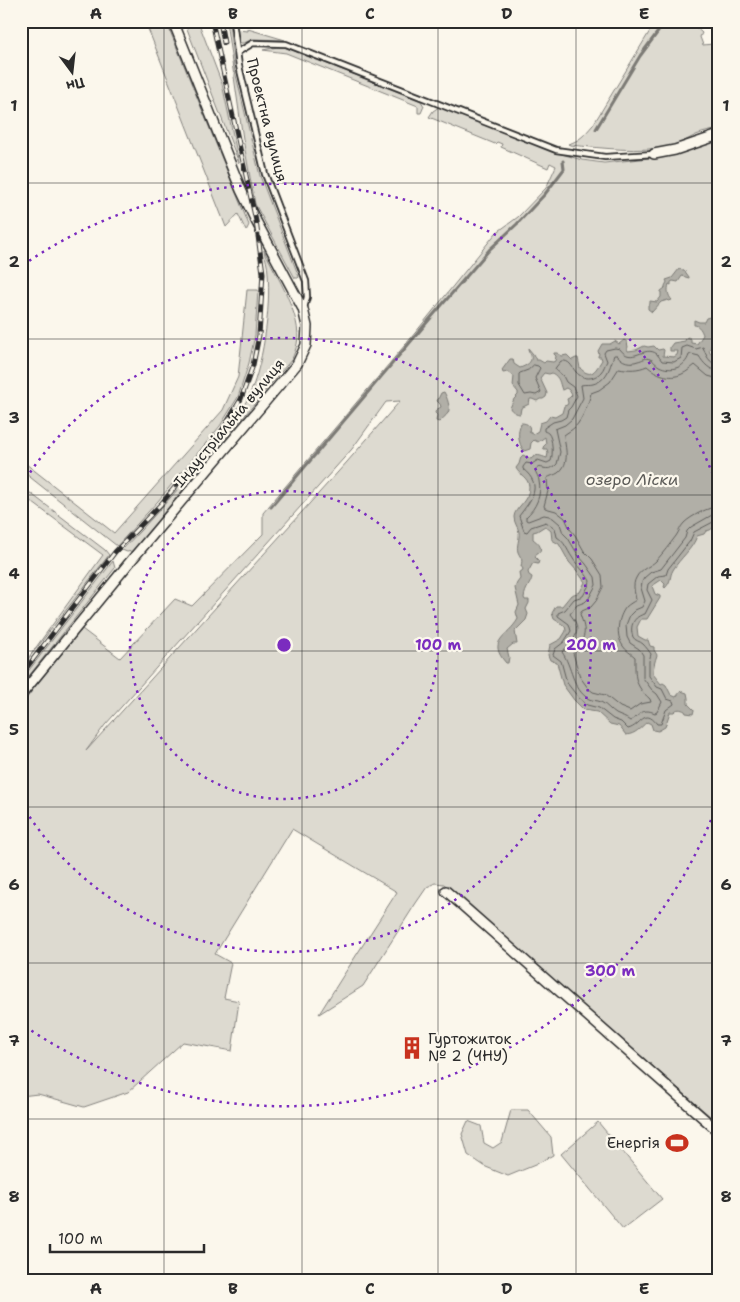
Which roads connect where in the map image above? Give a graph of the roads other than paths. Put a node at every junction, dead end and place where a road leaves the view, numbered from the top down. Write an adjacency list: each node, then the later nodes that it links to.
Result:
1 (173, 21): 6 (street, Індустріальна вулиця)
2 (232, 21): 3 (lane, Проектна вулиця)
3 (238, 52): 5 (lane); 6 (lane, Проектна вулиця)
4 (719, 135): 5 (street)
5 (654, 154)
6 (303, 309): 7 (street, Індустріальна вулиця)
7 (21, 695)
8 (446, 891): 9 (street)
9 (719, 1132)

